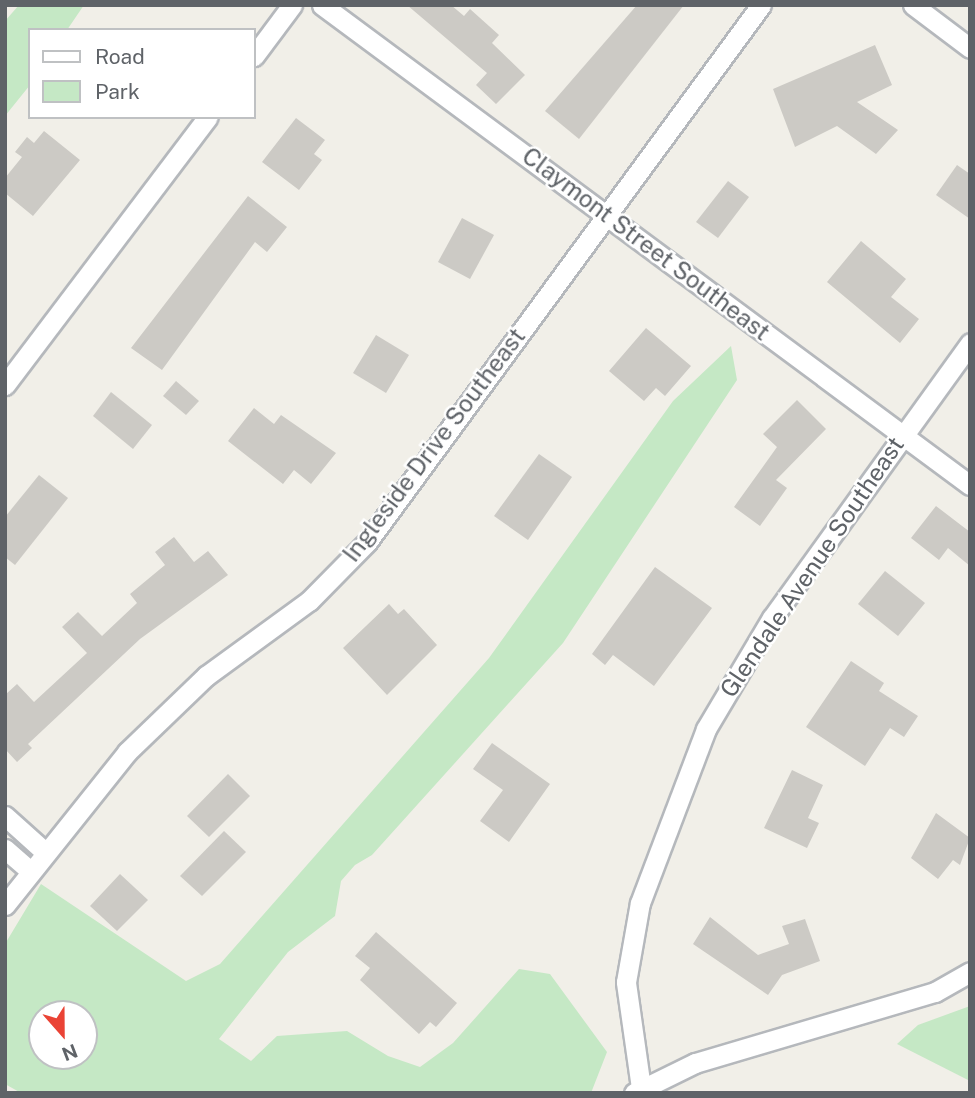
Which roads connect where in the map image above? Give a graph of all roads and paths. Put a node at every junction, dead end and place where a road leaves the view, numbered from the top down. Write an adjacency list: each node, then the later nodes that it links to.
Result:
1 (292, 5): 6 (street)
2 (322, 5): 8 (street, Claymont Street Southeast)
3 (761, 5): 8 (street, Ingleside Drive Southeast)
4 (913, 5): 5 (street)
5 (970, 48)
6 (256, 53)
7 (206, 119): 10 (street)
8 (606, 215): 11 (street, Claymont Street Southeast); 15 (street, Ingleside Drive Southeast)
9 (970, 343): 11 (street, Glendale Avenue Southeast)
10 (5, 385)
11 (901, 434): 12 (street, Claymont Street Southeast); 19 (street, Glendale Avenue Southeast)
12 (970, 485)
13 (5, 816): 15 (street)
14 (5, 849): 16 (street)
15 (45, 852): 16 (street, Ingleside Drive Southeast)
16 (30, 871): 17 (street, Ingleside Drive Southeast)
17 (5, 905)
18 (970, 972): 19 (street)
19 (637, 1091)

